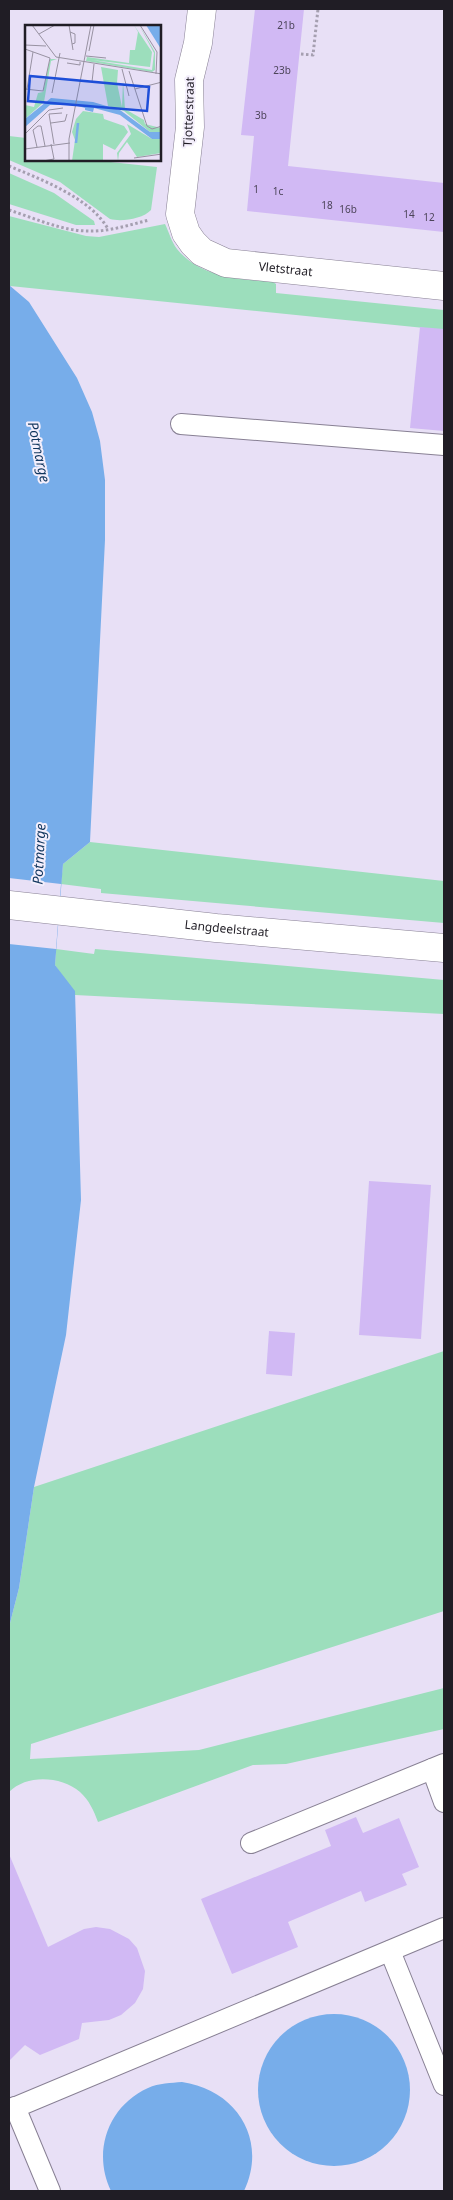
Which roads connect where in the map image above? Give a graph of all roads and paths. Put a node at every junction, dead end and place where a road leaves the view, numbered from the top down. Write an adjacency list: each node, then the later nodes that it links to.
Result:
1 (202, 9): 5 (street, Tjotterstraat)
2 (318, 9): 3 (path)
3 (301, 54)
4 (9, 166): 8 (path)
5 (182, 186): 7 (street, Vletstraat)
6 (9, 210): 8 (path)
7 (180, 214): 8 (path); 9 (street, Vletstraat)
8 (108, 229)
9 (444, 286)
10 (181, 424): 11 (lane)
11 (444, 445)
12 (9, 905): 13 (street, Langdeelstraat)
13 (444, 948)
14 (438, 1767): 15 (lane); 16 (lane)
15 (444, 1802)
16 (251, 1843)
17 (444, 1928): 18 (lane)
18 (390, 1951): 19 (lane); 20 (lane)
19 (444, 2085)
20 (12, 2109): 21 (lane)
21 (50, 2191)

